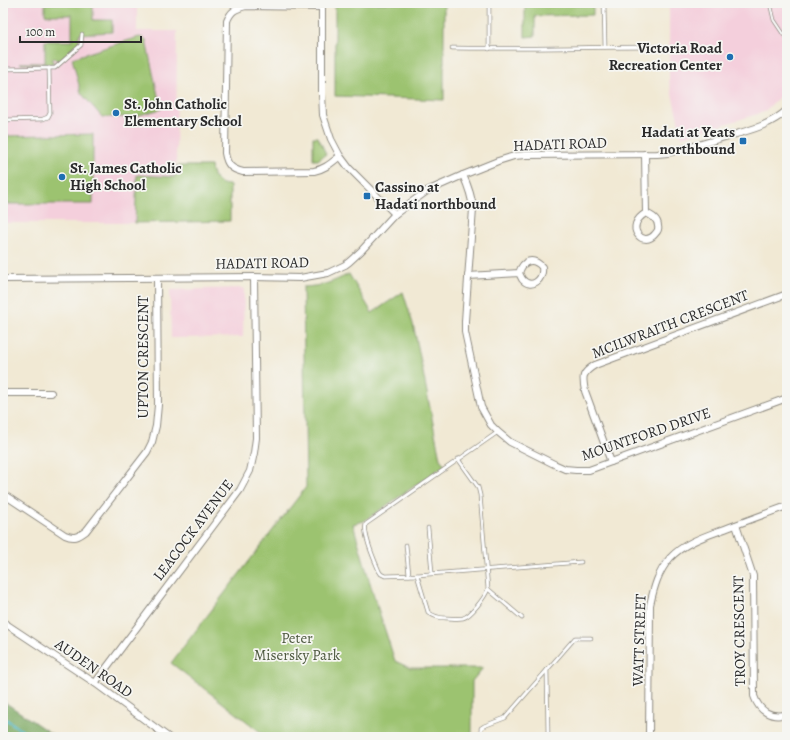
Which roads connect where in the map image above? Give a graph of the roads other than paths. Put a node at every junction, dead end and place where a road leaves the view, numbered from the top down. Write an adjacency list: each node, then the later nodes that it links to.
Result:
1 (489, 3): 10 (lane)
2 (604, 3): 7 (lane)
3 (770, 3): 6 (lane)
4 (322, 5): 16 (street); 16 (street)
5 (82, 34): 11 (lane)
6 (787, 36)
7 (605, 47): 8 (lane); 10 (lane)
8 (658, 47)
9 (452, 48): 10 (lane)
10 (489, 49)
11 (49, 68): 12 (lane); 14 (lane)
12 (3, 69)
13 (787, 110): 15 (street, HADATI ROAD)
14 (3, 120)
15 (645, 154): 17 (street, HADATI ROAD); 18 (street)
16 (340, 156): 19 (street)
17 (463, 175): 19 (street, HADATI ROAD); 21 (street, MOUNTFORD DRIVE)
18 (646, 213): 18 (street)
19 (395, 214): 22 (street, HADATI ROAD)
20 (519, 273): 21 (street)
21 (468, 276): 29 (street, MOUNTFORD DRIVE)
22 (254, 277): 23 (street, HADATI ROAD); 47 (street, LEACOCK AVENUE)
23 (157, 278): 24 (street, HADATI ROAD); 32 (street, UPTON CRESCENT)
24 (3, 279)
25 (787, 294): 31 (street, MCILWRAITH CRESCENT)
26 (3, 393): 27 (street)
27 (51, 393)
28 (787, 398): 31 (street, MOUNTFORD DRIVE)
29 (498, 432): 30 (lane); 31 (street, MOUNTFORD DRIVE)
30 (458, 459): 38 (lane); 41 (lane)
31 (612, 462)
32 (3, 494)
33 (787, 506): 34 (street, WATT STREET)
34 (736, 525): 48 (street, TROY CRESCENT); 52 (street, WATT STREET)
35 (428, 528): 39 (lane)
36 (406, 545): 41 (lane)
37 (581, 562): 38 (lane)
38 (486, 569): 39 (lane); 42 (lane)
39 (432, 573): 40 (lane)
40 (417, 574): 41 (lane); 42 (lane)
41 (409, 575)
42 (488, 589): 43 (lane)
43 (522, 618)
44 (3, 622): 47 (street, AUDEN ROAD)
45 (591, 638): 46 (lane)
46 (547, 670): 50 (lane); 51 (lane)
47 (95, 683): 49 (street, AUDEN ROAD)
48 (787, 714)
49 (168, 737)
50 (481, 737)
51 (548, 737)
52 (649, 737)

